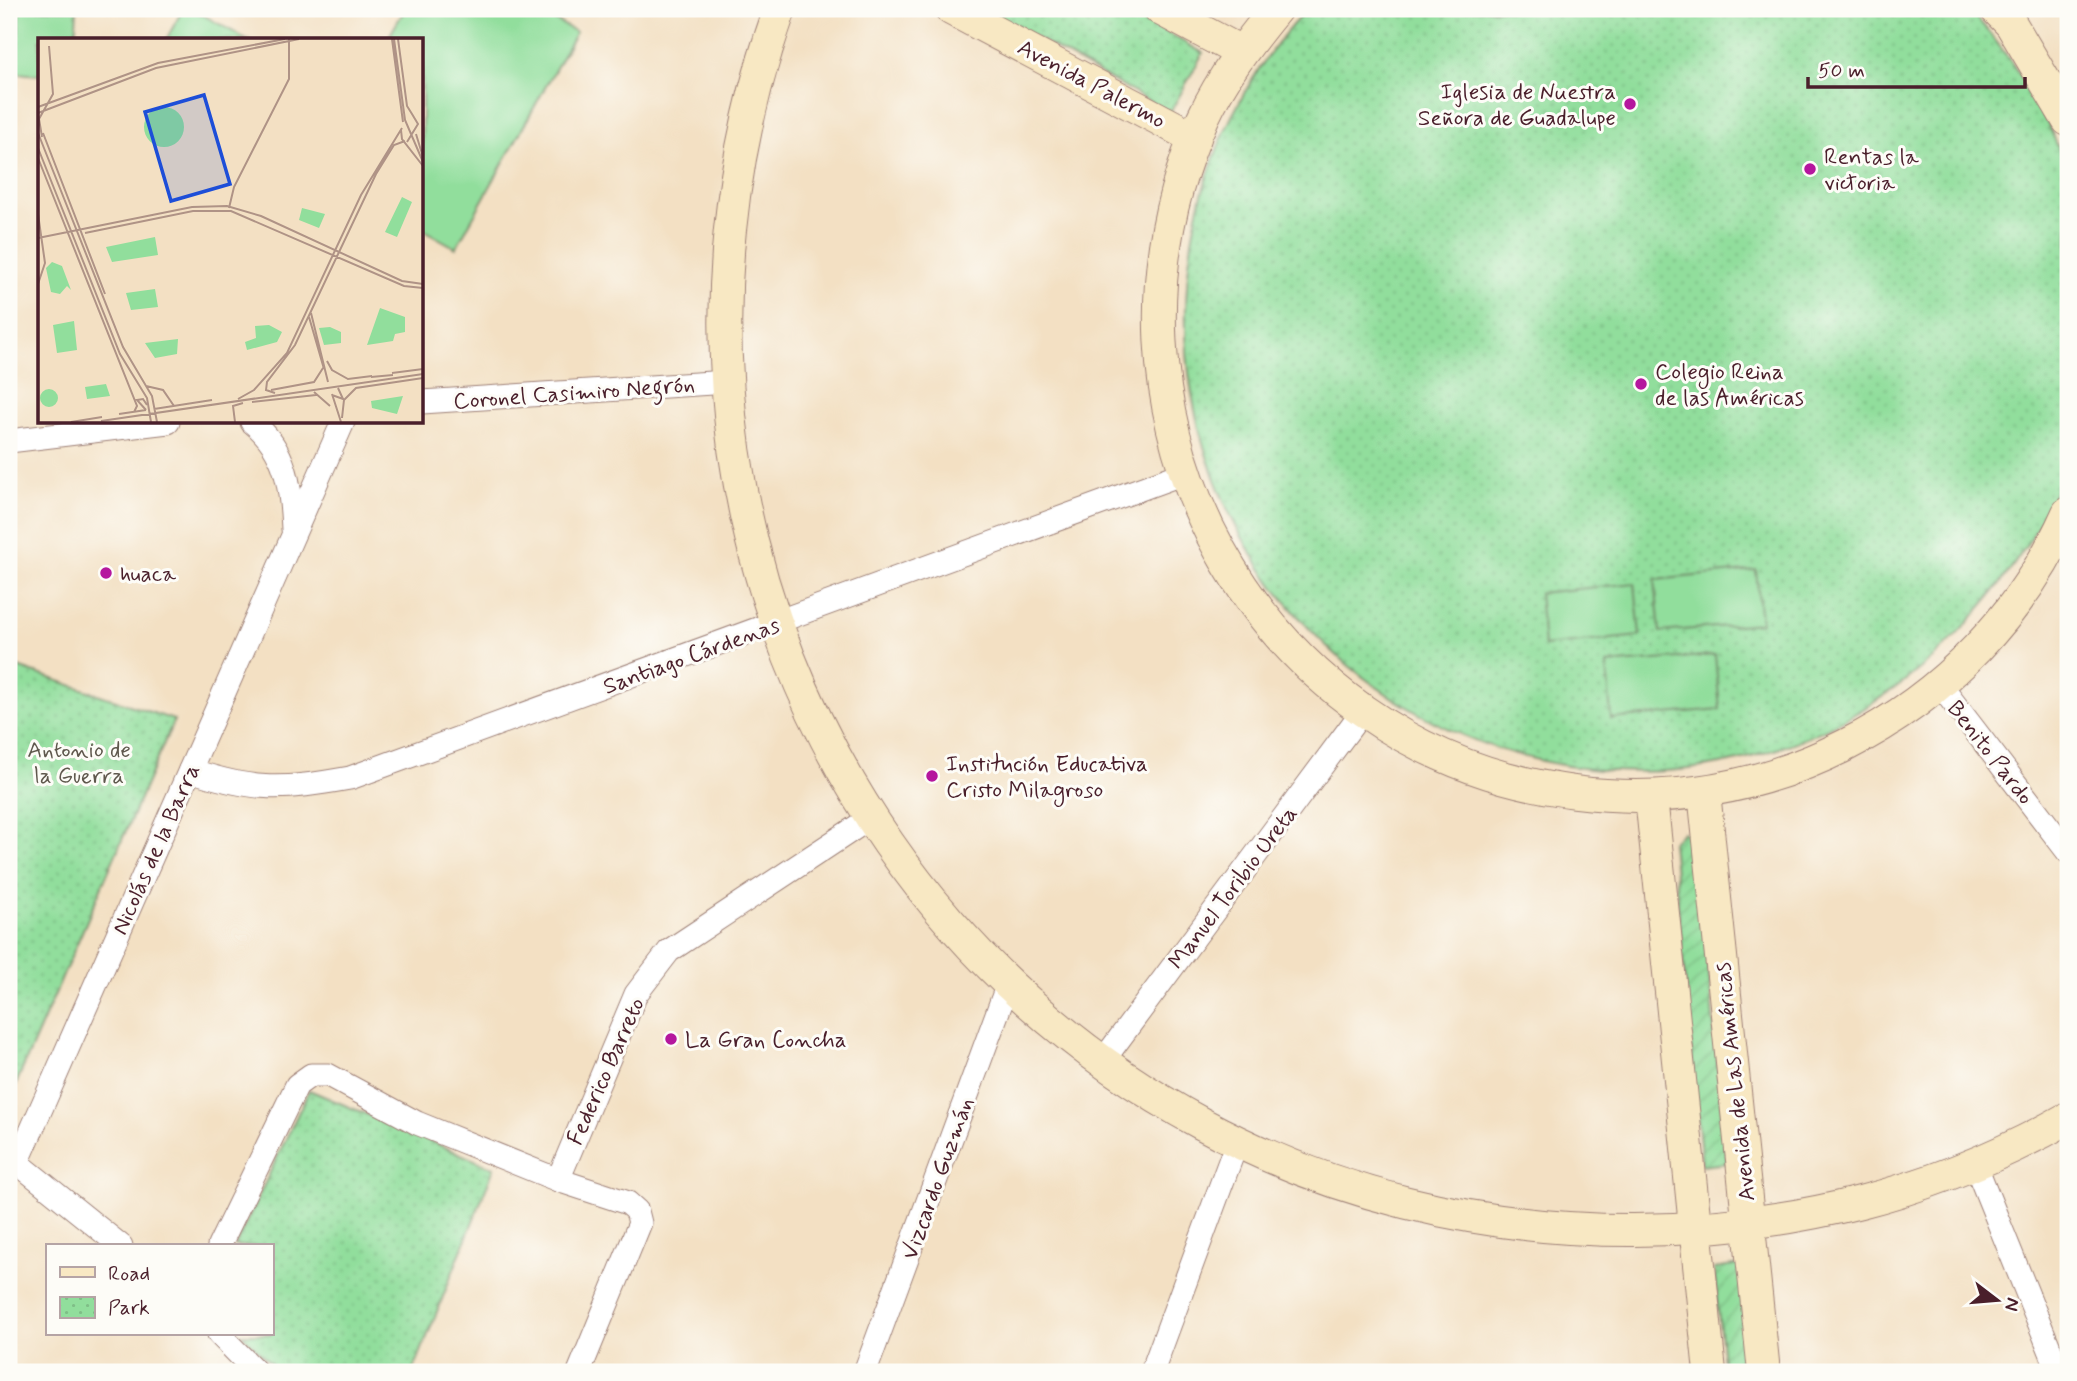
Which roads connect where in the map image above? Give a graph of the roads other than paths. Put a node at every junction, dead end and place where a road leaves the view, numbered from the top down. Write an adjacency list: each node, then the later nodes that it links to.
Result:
1 (780, 9): 9 (street)
2 (951, 9): 8 (street, Avenida Palermo)
3 (1160, 9): 6 (street)
4 (1276, 9): 6 (street)
5 (1996, 9): 7 (street)
6 (1241, 52): 8 (street)
7 (2068, 120)
8 (1195, 138): 15 (street)
9 (727, 382): 10 (street, Coronel Casimiro Negrón); 18 (street)
10 (424, 402)
11 (152, 424): 14 (street)
12 (254, 424): 17 (street, Nicolás de la Barra)
13 (342, 424): 17 (street, Nicolás de la Barra)
14 (9, 441)
15 (1184, 474): 18 (street, Santiago Cárdenas); 20 (street)
16 (2064, 532): 19 (street)
17 (293, 536): 21 (street, Nicolás de la Barra)
18 (776, 625): 21 (street, Santiago Cárdenas); 24 (street)
19 (1940, 685): 22 (street); 25 (street, Benito Pardo)
20 (1362, 712): 23 (street); 27 (street, Manuel Toribio Ureta)
21 (190, 770): 30 (street, Nicolás de la Barra)
22 (1704, 792): 23 (street); 33 (street, Avenida de Las Américas)
23 (1651, 797): 34 (street)
24 (870, 818): 26 (street); 32 (street, Federico Barreto)
25 (2068, 852)
26 (1009, 984): 27 (street); 40 (street, Vizcardo Guzmán)
27 (1102, 1062): 29 (street)
28 (2068, 1118): 31 (street)
29 (1237, 1142): 34 (street); 41 (street)
30 (13, 1158): 35 (street)
31 (1975, 1164): 33 (street); 44 (street)
32 (558, 1180): 36 (street); 38 (street)
33 (1749, 1225): 34 (street); 43 (street, Avenida de Las Américas)
34 (1696, 1230): 42 (street)
35 (119, 1244)
36 (220, 1244)
37 (221, 1336): 39 (street)
38 (582, 1371)
39 (256, 1372)
40 (865, 1372)
41 (1152, 1372)
42 (1710, 1372)
43 (1764, 1372)
44 (2059, 1372)

